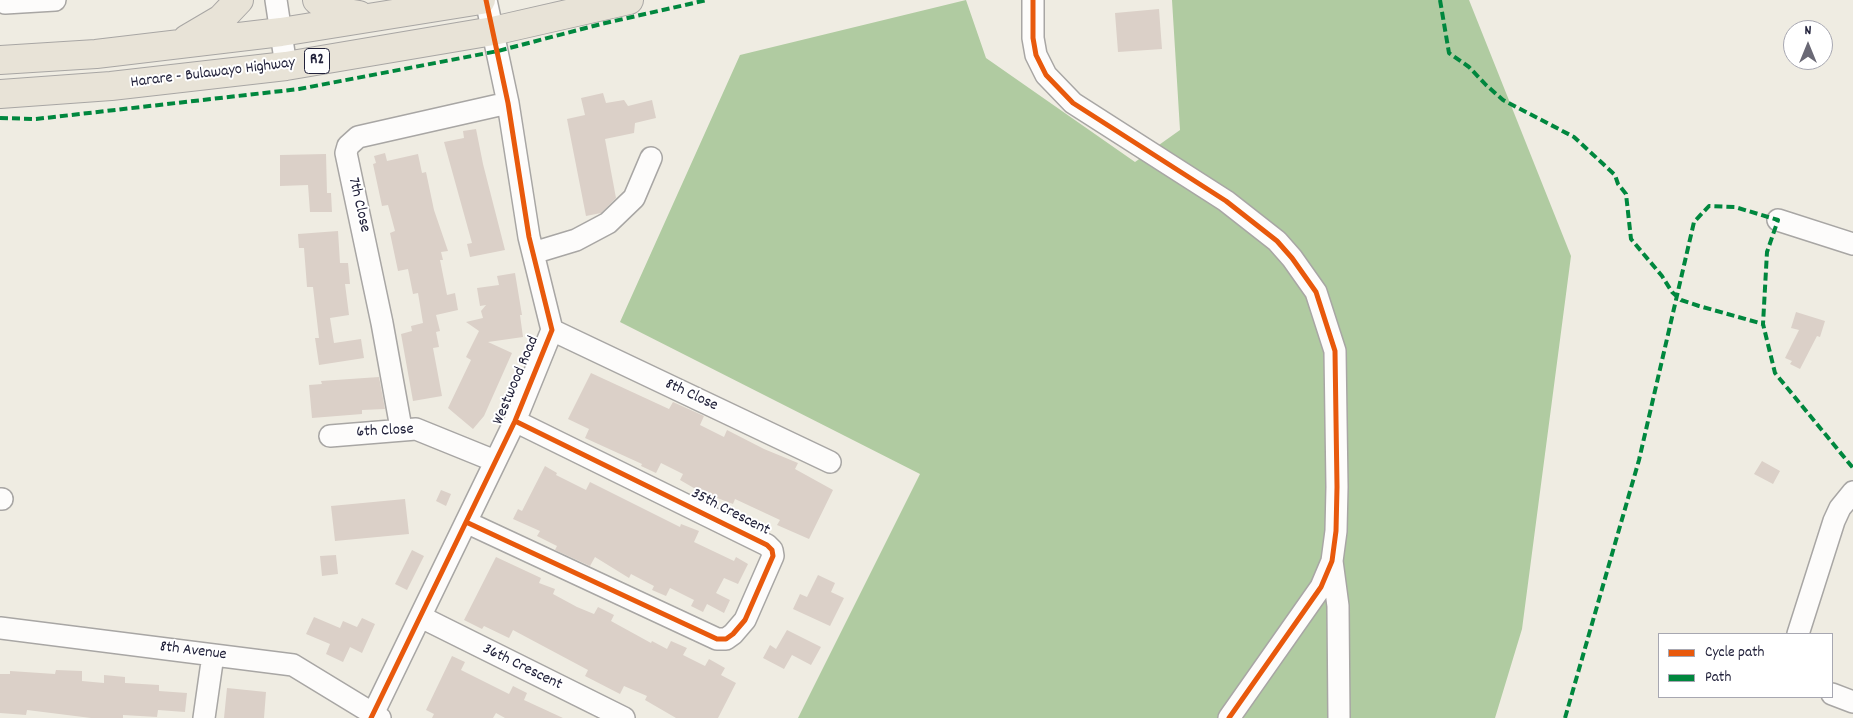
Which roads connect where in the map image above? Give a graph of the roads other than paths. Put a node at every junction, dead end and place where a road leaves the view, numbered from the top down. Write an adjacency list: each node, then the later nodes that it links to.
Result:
1 (55, 0): 9 (street)
2 (239, 0): 13 (highway)
3 (276, 0): 12 (street)
4 (317, 0): 10 (highway)
5 (480, 0): 10 (highway, Harare - Bulawayo Highway / R2)
6 (486, 0): 11 (street, Westwood Road)
7 (629, 0): 11 (highway, Harare - Bulawayo Highway / R2)
8 (1033, 0): 30 (street)
9 (5, 3)
10 (374, 18): 12 (highway, Harare - Bulawayo Highway / R2)
11 (493, 31): 15 (highway, Harare - Bulawayo Highway / R2); 17 (street, Westwood Road)
12 (281, 32): 13 (highway, Harare - Bulawayo Highway / R2); 15 (street)
13 (177, 45): 14 (highway, Harare - Bulawayo Highway / R2)
14 (0, 60)
15 (286, 66): 16 (highway, Harare - Bulawayo Highway / R2)
16 (0, 94)
17 (508, 103): 21 (street, Westwood Road); 24 (street, 7th Close)
18 (651, 158): 21 (street)
19 (1778, 220): 20 (street)
20 (1853, 244)
21 (533, 253): 22 (street, Westwood Road)
22 (552, 330): 23 (street, Westwood Road); 27 (street, 8th Close)
23 (515, 421): 26 (street, Westwood Road); 29 (street, 35th Crescent)
24 (401, 428): 25 (street, 6th Close); 26 (street, 6th Close)
25 (330, 436)
26 (495, 461): 29 (street, Westwood Road)
27 (830, 462)
28 (1853, 492): 33 (street)
29 (466, 522): 31 (street, Westwood Road)
30 (1332, 561): 40 (street); 41 (street)
31 (421, 617): 37 (street, Westwood Road); 39 (street, 36th Crescent)
32 (0, 628): 34 (street, 8th Avenue)
33 (1798, 633)
34 (213, 655): 37 (street, 8th Avenue); 38 (street)
35 (1833, 694): 36 (street)
36 (1853, 702)
37 (374, 717)
38 (204, 718)
39 (624, 718)
40 (1229, 718)
41 (1340, 718)

